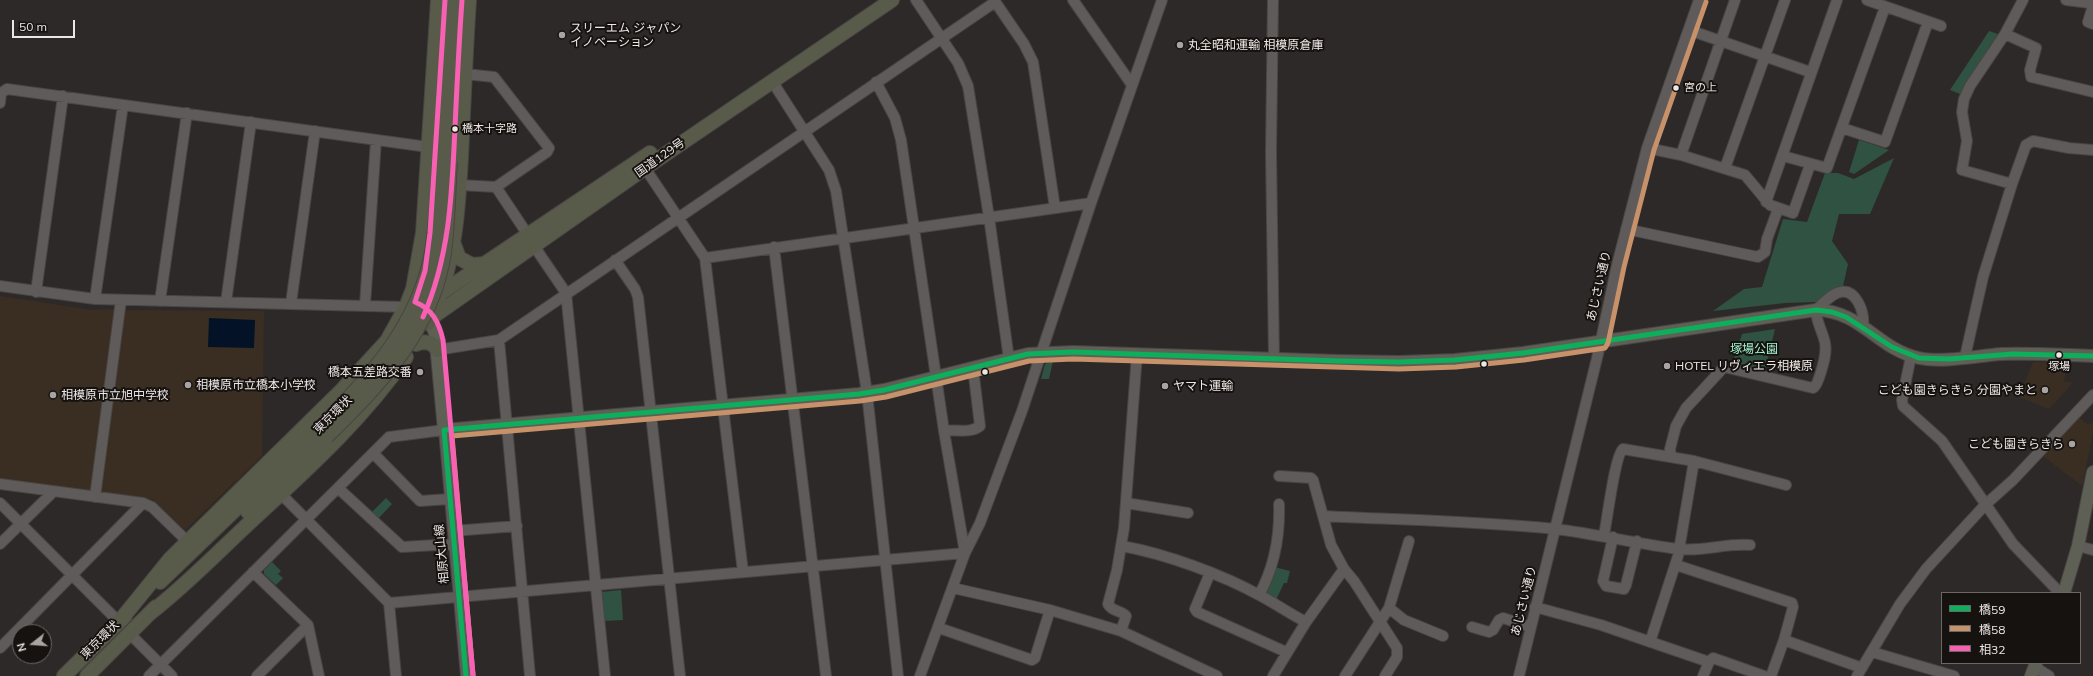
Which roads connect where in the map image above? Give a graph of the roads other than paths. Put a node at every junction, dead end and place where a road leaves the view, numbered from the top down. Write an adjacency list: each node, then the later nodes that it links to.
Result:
1 (438, 0): 43 (highway)
2 (447, 0): 48 (highway, 東京環状)
3 (458, 0): 48 (highway, 東京環状)
4 (468, 0): 29 (highway)
5 (876, 0): 64 (highway, 国道129号)
6 (892, 0): 30 (highway, 国道129号)
7 (916, 0): 25 (street)
8 (1073, 0): 32 (street)
9 (1162, 0): 32 (street)
10 (1273, 0): 96 (street)
11 (1699, 0): 23 (street, あじさい通り)
12 (1735, 0): 26 (street)
13 (1785, 0): 27 (street)
14 (1837, 0): 28 (street)
15 (1867, 0): 19 (street)
16 (2023, 0): 24 (street)
17 (2066, 0): 21 (street)
18 (995, 1): 25 (street); 57 (street)
19 (1885, 7): 20 (street); 39 (street)
20 (1928, 22): 22 (street); 39 (street)
21 (2093, 24)
22 (1941, 26)
23 (1690, 30): 26 (street); 44 (street, あじさい通り)
24 (2006, 34): 33 (street); 52 (street)
25 (941, 37): 31 (street); 60 (street)
26 (1721, 42): 27 (street); 46 (street)
27 (1765, 57): 28 (street); 51 (street)
28 (1810, 72): 47 (street)
29 (465, 74): 53 (highway); 54 (street)
30 (772, 81): 41 (street); 50 (highway, 国道129号)
31 (876, 82): 41 (street); 61 (street)
32 (1132, 85): 56 (street)
33 (2093, 92)
34 (63, 96): 35 (street); 36 (street); 71 (street)
35 (0, 103)
36 (123, 105): 37 (street); 74 (street)
37 (187, 114): 38 (street); 77 (street)
38 (251, 122): 40 (street); 78 (street)
39 (1842, 128): 49 (street)
40 (315, 131): 42 (street); 79 (street)
41 (805, 131): 59 (street); 63 (street)
42 (376, 140): 43 (street); 80 (street)
43 (428, 147): 81 (highway)
44 (1647, 148): 46 (street); 62 (street, あじさい通り)
45 (2093, 150): 52 (street)
46 (1681, 155): 51 (street)
47 (1783, 156): 49 (street); 55 (street)
48 (445, 162): 108 (highway, 東京環状, bridge)
49 (1810, 165): 58 (street)
50 (645, 168): 59 (street); 64 (highway, 国道129号)
51 (1725, 168): 55 (street)
52 (2012, 184): 94 (street)
53 (460, 185): 54 (street); 65 (highway)
54 (496, 187): 64 (street)
55 (1766, 202): 58 (street)
56 (1091, 203): 57 (street); 90 (street)
57 (1055, 208): 60 (street)
58 (1778, 209): 62 (street)
59 (679, 217): 67 (street); 68 (street)
60 (989, 217): 61 (street); 95 (street)
61 (913, 228): 63 (street); 98 (street)
62 (1626, 229): 87 (street, あじさい通り)
63 (844, 238): 66 (street); 99 (street)
64 (531, 240): 69 (highway, 国道129号); 73 (street); 76 (highway, 国道129号)
65 (453, 242): 69 (highway); 72 (highway)
66 (774, 247): 67 (street); 101 (street)
67 (706, 258): 102 (street)
68 (615, 260): 73 (street); 103 (street)
69 (485, 264): 72 (highway, 国道129号)
70 (0, 286): 71 (street)
71 (36, 292): 74 (street)
72 (442, 292): 81 (highway, 国道129号); 82 (highway)
73 (566, 293): 86 (street); 104 (street)
74 (95, 299): 75 (street)
75 (121, 300): 77 (street); 119 (street)
76 (456, 300): 82 (highway); 84 (highway, 国道129号)
77 (160, 301): 78 (street)
78 (226, 302): 79 (street)
79 (291, 303): 80 (street)
80 (365, 305): 81 (street)
81 (406, 307): 82 (highway); 84 (main road); 134 (highway)
82 (436, 307): 84 (highway)
83 (1816, 310): 85 (main road); 85 (street); 87 (main road); 110 (street)
84 (430, 320): 88 (highway); 89 (main road)
85 (1863, 326): 92 (main road)
86 (499, 340): 89 (street); 105 (street)
87 (1601, 342): 96 (main road); 131 (street, あじさい通り)
88 (416, 344): 89 (highway); 118 (highway)
89 (437, 350): 106 (main road)
90 (1040, 353): 91 (main road); 95 (main road); 144 (street)
91 (1137, 354): 96 (main road); 122 (street)
92 (1911, 356): 94 (main road); 125 (street)
93 (2093, 356): 94 (main road)
94 (1965, 357)
95 (1009, 359): 97 (main road)
96 (1274, 359)
97 (973, 368): 98 (main road); 107 (street)
98 (936, 378): 99 (main road); 107 (street)
99 (867, 393): 101 (main road); 145 (street)
100 (2093, 395): 125 (street)
101 (793, 400): 102 (main road); 147 (street)
102 (723, 406): 103 (main road); 150 (street)
103 (652, 412): 104 (main road); 153 (street)
104 (579, 418): 105 (main road); 154 (street)
105 (507, 424): 106 (main road); 130 (street)
106 (444, 430): 109 (street); 120 (street, 相原大山線)
107 (944, 431): 144 (street)
108 (323, 432): 165 (highway, 東京環状); 167 (highway, 東京環状)
109 (373, 453): 116 (street); 120 (street)
110 (1671, 455): 111 (street); 133 (street)
111 (1694, 461): 115 (street); 142 (street)
112 (2093, 472): 141 (main road)
113 (1279, 476): 127 (street)
114 (0, 484): 117 (street)
115 (1786, 485)
116 (338, 488): 128 (street); 138 (street)
117 (53, 492): 119 (street); 129 (street)
118 (281, 494): 128 (street); 165 (highway)
119 (95, 497): 121 (street)
120 (450, 499): 132 (street, 相原大山線)
121 (143, 503): 134 (street); 152 (street)
122 (1126, 503): 126 (street); 140 (street)
123 (0, 504): 129 (street)
124 (1279, 504): 159 (street)
125 (1985, 505): 156 (street); 180 (street)
126 (1188, 513)
127 (1323, 516): 131 (street); 148 (street)
128 (305, 520): 149 (street); 161 (street)
129 (20, 524): 137 (street); 152 (street)
130 (517, 526): 132 (street); 158 (street)
131 (1555, 529): 133 (street); 162 (street, あじさい通り)
132 (453, 531): 138 (street, 相原大山線)
133 (1609, 536): 136 (street); 136 (street)
134 (187, 541): 167 (highway)
135 (1409, 541): 163 (street)
136 (1637, 541): 142 (street)
137 (0, 544)
138 (454, 544): 160 (street, 相原大山線)
139 (1750, 545): 142 (street)
140 (1122, 546): 151 (street); 173 (street)
141 (2078, 546): 143 (street); 157 (main road)
142 (1678, 549): 146 (street)
143 (2093, 550)
144 (965, 553): 145 (street); 155 (street)
145 (885, 560): 147 (street); 197 (street)
146 (1676, 565): 176 (street); 177 (street)
147 (813, 567): 150 (street); 196 (street)
148 (1344, 569): 166 (street); 168 (street)
149 (253, 572): 169 (street); 182 (street)
150 (743, 572): 153 (street)
151 (1210, 573): 159 (street); 179 (street)
152 (72, 575): 167 (street); 178 (street)
153 (670, 579): 154 (street); 195 (street)
154 (596, 586): 158 (street); 194 (street)
155 (954, 588): 164 (street); 172 (street)
156 (2059, 592)
157 (2064, 592)
158 (522, 593): 160 (street); 193 (street)
159 (1259, 595): 168 (street)
160 (459, 598): 161 (street); 192 (street, 相原大山線)
161 (389, 603): 191 (street)
162 (1535, 607): 171 (street, あじさい通り); 177 (street)
163 (1389, 608): 166 (street); 175 (street)
164 (1050, 610): 172 (street); 173 (street)
165 (150, 614): 174 (highway, 東京環状)
166 (1380, 621): 201 (street); 202 (street)
167 (119, 622): 185 (highway, 東京環状)
168 (1306, 622): 179 (street)
169 (308, 625): 189 (street); 190 (street)
170 (1472, 627): 171 (street)
171 (1531, 627): 203 (street, あじさい通り)
172 (939, 628): 198 (street)
173 (1121, 631): 199 (street)
174 (129, 633): 182 (street); 186 (highway, 東京環状)
175 (1443, 636)
176 (1784, 640): 184 (street); 206 (street)
177 (1650, 642): 181 (street)
178 (0, 648)
179 (1286, 652): 200 (street)
180 (1872, 652): 184 (street); 207 (street)
181 (1709, 662): 204 (street); 205 (street)
182 (160, 664): 187 (street); 188 (street)
183 (2034, 669): 208 (street)
184 (1860, 672)
185 (64, 676)
186 (87, 676)
187 (148, 676)
188 (172, 676)
189 (258, 676)
190 (319, 676)
191 (396, 676)
192 (466, 676)
193 (530, 676)
194 (605, 676)
195 (680, 676)
196 (826, 676)
197 (898, 676)
198 (920, 676)
199 (1217, 676)
200 (1273, 676)
201 (1345, 676)
202 (1385, 676)
203 (1519, 676)
204 (1704, 676)
205 (1764, 676)
206 (1771, 676)
207 (1954, 676)
208 (2049, 676)

